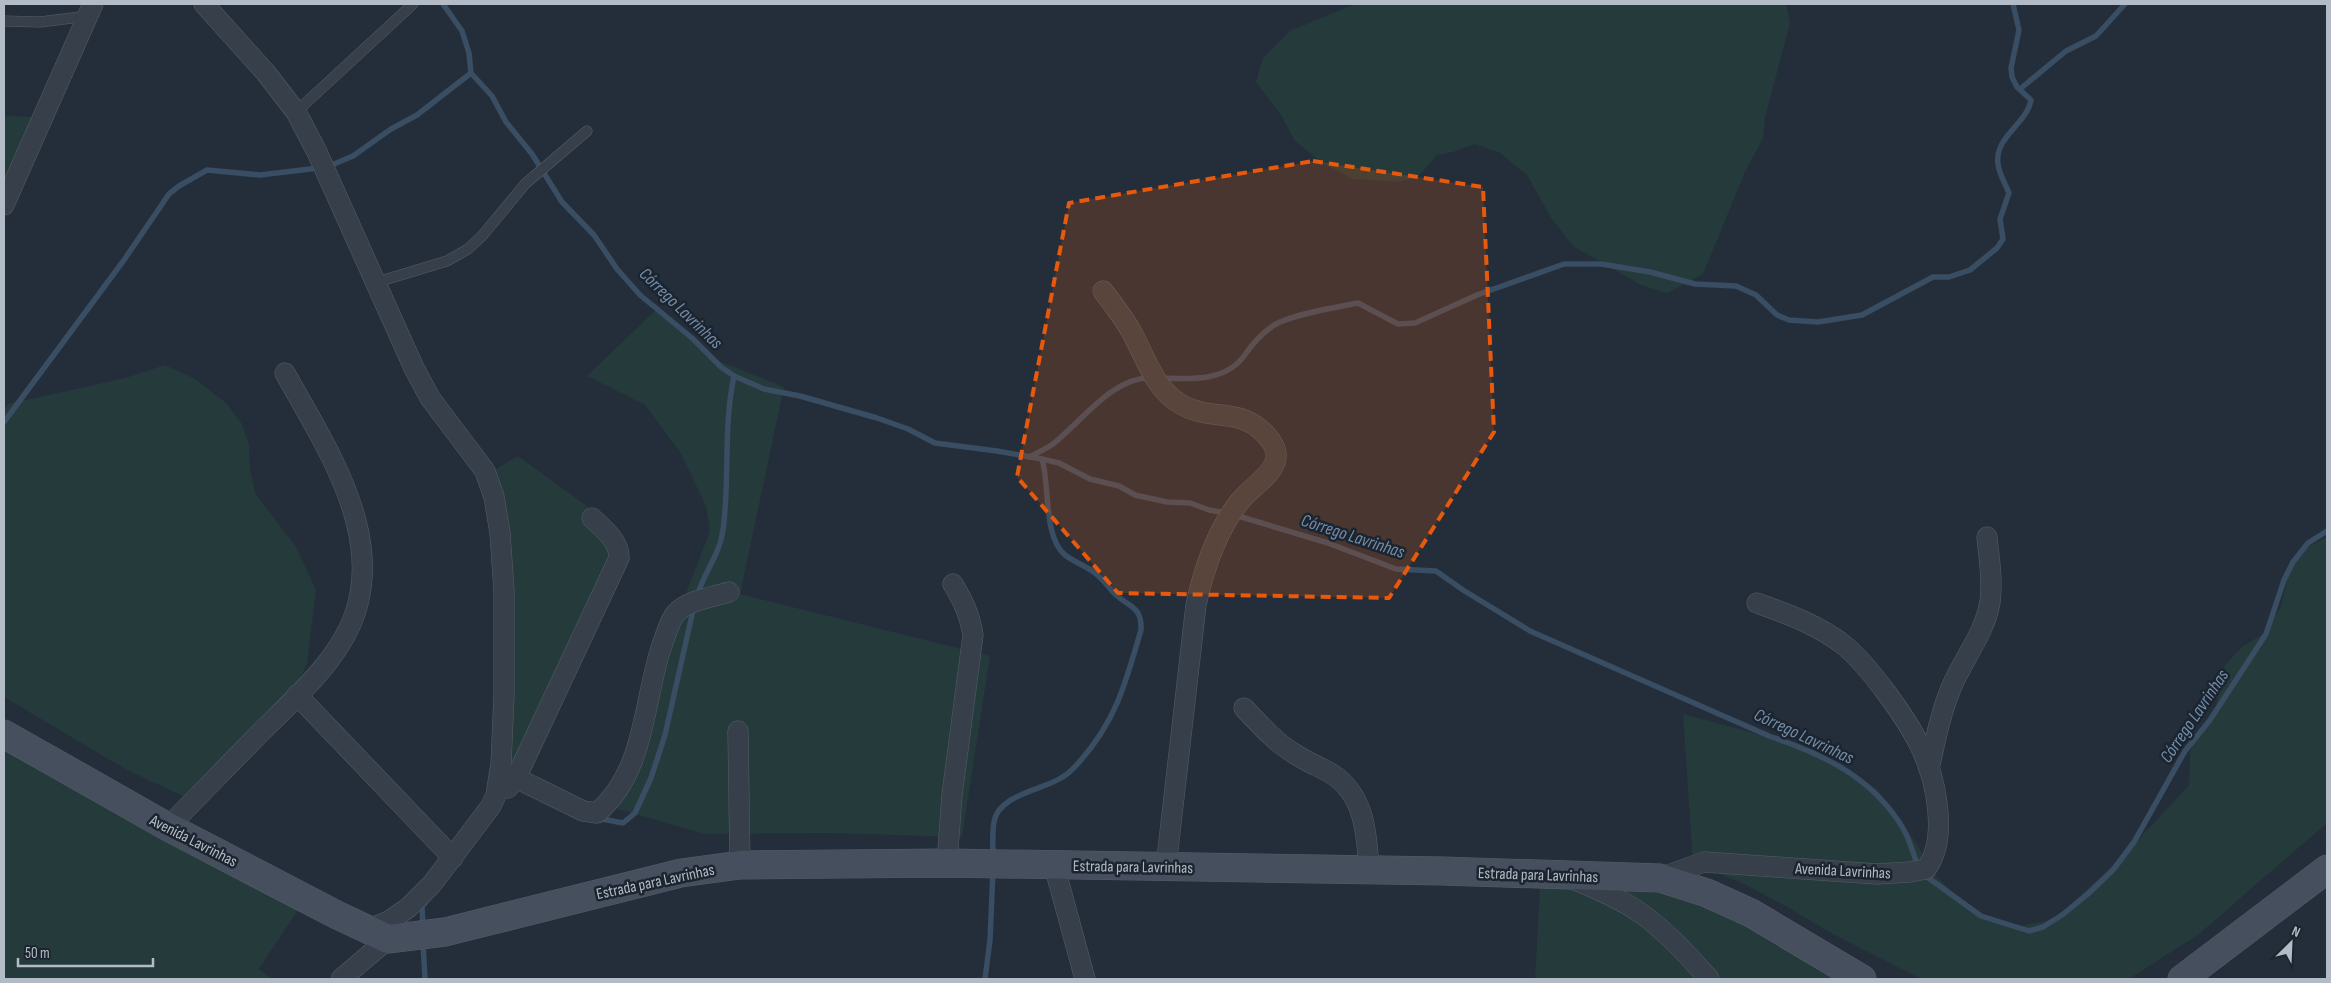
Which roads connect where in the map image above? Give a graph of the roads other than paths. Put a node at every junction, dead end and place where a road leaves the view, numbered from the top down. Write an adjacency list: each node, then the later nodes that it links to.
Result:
1 (204, 4): 5 (street)
2 (413, 4): 5 (lane)
3 (90, 10): 4 (lane); 7 (street)
4 (4, 21)
5 (296, 112): 8 (street)
6 (587, 131): 8 (lane)
7 (4, 205)
8 (374, 283): 22 (street)
9 (1103, 291): 28 (street)
10 (286, 374): 16 (street)
11 (592, 518): 21 (street)
12 (1987, 537): 20 (street)
13 (952, 584): 25 (street)
14 (729, 592): 21 (street)
15 (1757, 603): 20 (street)
16 (297, 695): 23 (street); 24 (street)
17 (1244, 708): 30 (street)
18 (738, 731): 26 (street)
19 (4, 734): 23 (street, Avenida Lavrinhas)
20 (1929, 769): 32 (street, Avenida Lavrinhas)
21 (516, 778): 22 (street)
22 (496, 795): 24 (street)
23 (168, 827): 33 (street, Avenida Lavrinhas)
24 (453, 858): 33 (street)
25 (947, 863): 26 (street, Estrada para Lavrinhas); 27 (street, Estrada para Lavrinhas)
26 (740, 865): 33 (street, Estrada para Lavrinhas)
27 (1054, 865): 28 (street, Estrada para Lavrinhas); 35 (street)
28 (1166, 867): 30 (street, Estrada para Lavrinhas)
29 (2327, 869): 38 (street)
30 (1369, 870): 31 (street, Estrada para Lavrinhas)
31 (1564, 875): 32 (street, Estrada para Lavrinhas); 36 (street)
32 (1660, 878): 37 (street, Estrada para Lavrinhas)
33 (378, 934): 34 (street)
34 (341, 979)
35 (1085, 979)
36 (1708, 979)
37 (1862, 979)
38 (2182, 979)

